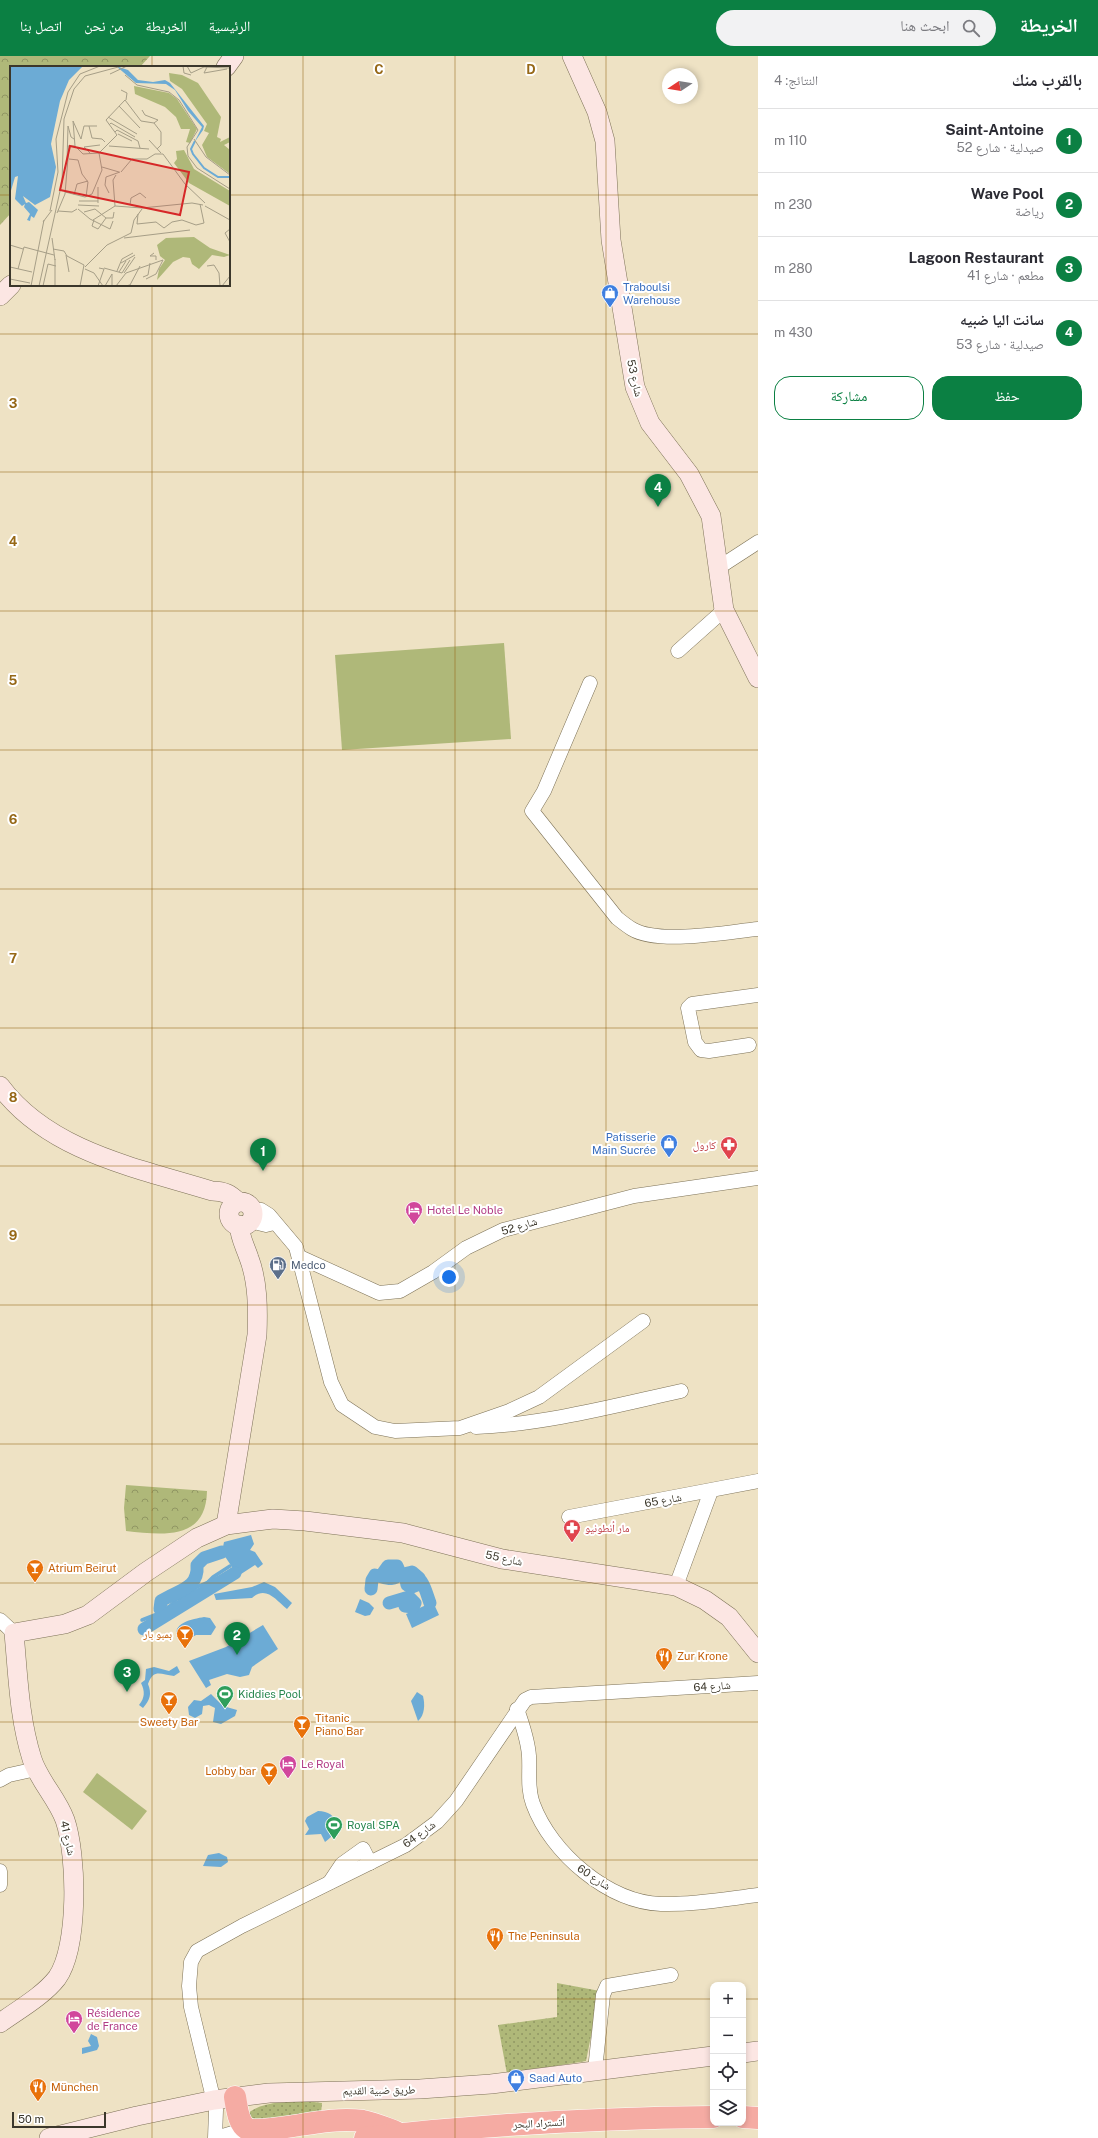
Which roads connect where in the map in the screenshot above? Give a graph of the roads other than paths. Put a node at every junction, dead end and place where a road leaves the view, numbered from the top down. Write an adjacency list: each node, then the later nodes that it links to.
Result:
1 (234, 56): 3 (street)
2 (572, 56): 7 (street, شارع 53)
3 (227, 66)
4 (10, 286): 5 (street)
5 (0, 296)
6 (758, 542): 7 (street)
7 (718, 568): 8 (street, شارع 53)
8 (724, 610): 9 (street); 10 (street, شارع 53)
9 (678, 651)
10 (758, 678)
11 (590, 683): 12 (street)
12 (758, 929)
13 (758, 995): 14 (street)
14 (749, 1045)
15 (0, 1086): 17 (street)
16 (758, 1178): 18 (street, شارع 52)
17 (243, 1215): 18 (street); 25 (street)
18 (300, 1257): 21 (street)
19 (643, 1321): 21 (street)
20 (681, 1391): 21 (street)
21 (460, 1428)
22 (758, 1481): 23 (street, شارع 65)
23 (711, 1491): 24 (street, شارع 65); 26 (street)
24 (568, 1517)
25 (226, 1525): 26 (street, شارع 55); 28 (street, شارع 55)
26 (676, 1586): 29 (street, شارع 55)
27 (0, 1620): 28 (street)
28 (14, 1633): 32 (street, شارع 41)
29 (758, 1653)
30 (758, 1683): 31 (street, شارع 64)
31 (517, 1709): 36 (street, شارع 60); 43 (street, شارع 64)
32 (36, 1769): 33 (street); 38 (street, شارع 41)
33 (0, 1780)
34 (0, 1871): 35 (street)
35 (0, 1885)
36 (758, 1895)
37 (671, 1975): 42 (street)
38 (0, 2023)
39 (758, 2051): 40 (street)
40 (746, 2053)
41 (710, 2056): 42 (street, طريق ضبية القديم)
42 (595, 2070): 43 (street, طريق ضبية القديم)
43 (225, 2099): 47 (highway); 49 (street, طريق ضبية القديم); 50 (street, شارع 64)
44 (710, 2117): 48 (highway, أتستراد البحر)
45 (746, 2117): 46 (highway)
46 (758, 2118)
47 (246, 2129): 48 (highway); 50 (street)
48 (401, 2134): 51 (highway, أتستراد البحر)
49 (49, 2138)
50 (216, 2138)
51 (365, 2138)

